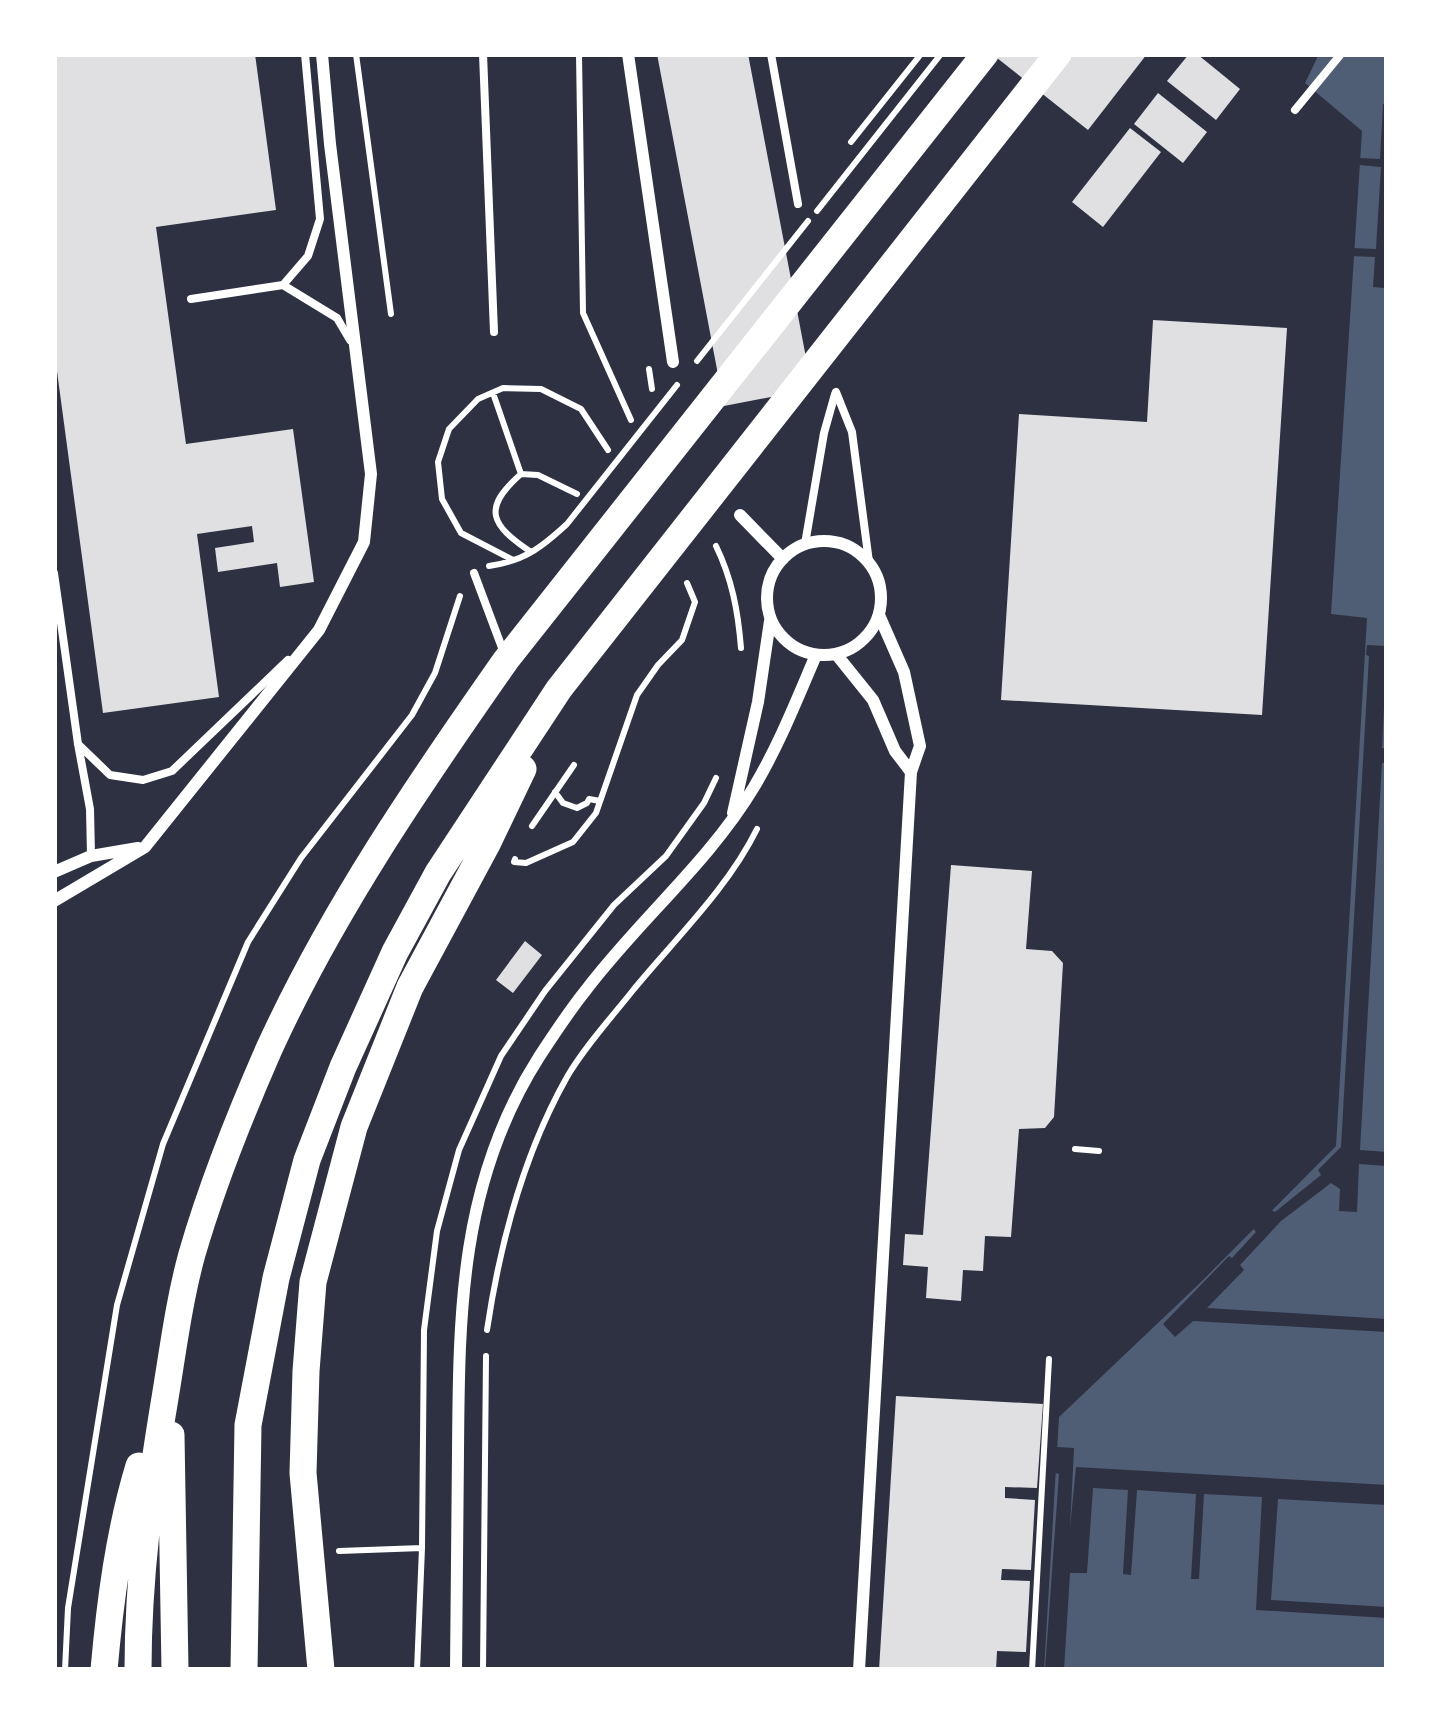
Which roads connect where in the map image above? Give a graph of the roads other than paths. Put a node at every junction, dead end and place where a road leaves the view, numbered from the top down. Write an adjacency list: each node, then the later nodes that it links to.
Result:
1 (305, 54): 11 (lane)
2 (322, 54): 14 (street)
3 (484, 54): 13 (lane)
4 (628, 54): 15 (street)
5 (771, 54): 10 (lane)
6 (985, 54): 27 (highway)
7 (1058, 54): 28 (highway)
8 (1341, 54): 9 (lane)
9 (1295, 110)
10 (798, 204)
11 (283, 285): 12 (lane); 14 (lane)
12 (191, 299)
13 (494, 332)
14 (358, 358): 24 (street)
15 (673, 362)
16 (740, 515): 18 (street)
17 (805, 544): 18 (street); 19 (street); 19 (lane)
18 (782, 559): 23 (street)
19 (869, 562): 22 (street)
20 (54, 573): 29 (lane)
21 (474, 573): 27 (lane)
22 (879, 615): 25 (street); 30 (street)
23 (770, 618): 26 (street); 31 (street)
24 (320, 630): 29 (lane); 32 (street)
25 (836, 654): 26 (street); 30 (street)
26 (816, 655): 31 (street)
27 (506, 660): 36 (highway)
28 (560, 689): 40 (highway); 41 (highway)
29 (78, 744): 33 (lane)
30 (911, 772): 43 (street)
31 (731, 820): 42 (street)
32 (145, 847): 33 (street); 35 (street)
33 (91, 856): 34 (street)
34 (54, 872)
35 (54, 901)
36 (170, 1365): 37 (highway); 38 (highway); 39 (highway)
37 (104, 1670)
38 (138, 1670)
39 (176, 1670)
40 (244, 1670)
41 (321, 1670)
42 (456, 1670)
43 (859, 1670)

